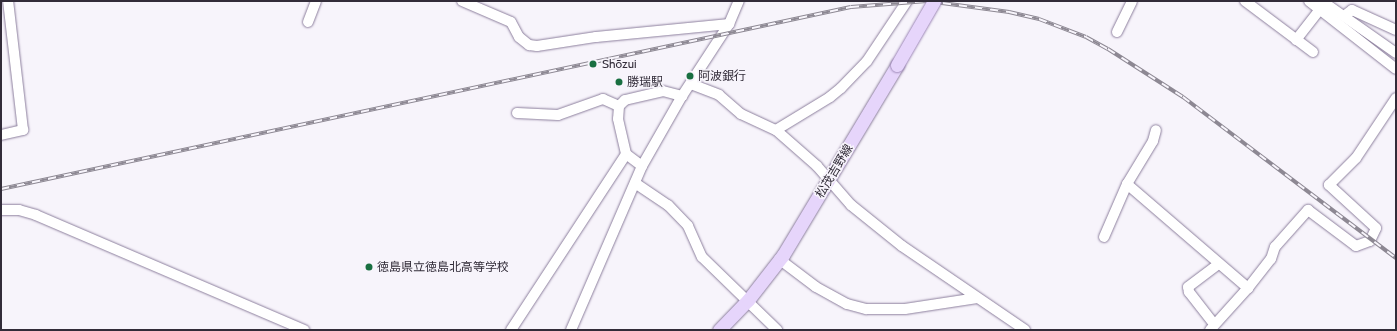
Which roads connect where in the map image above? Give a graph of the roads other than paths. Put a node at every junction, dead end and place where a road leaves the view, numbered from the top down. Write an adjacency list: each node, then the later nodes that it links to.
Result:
1 (8, 1): 27 (street)
2 (316, 1): 12 (street)
3 (462, 1): 13 (street)
4 (739, 1): 13 (street)
5 (907, 1): 25 (street)
6 (934, 1): 30 (main road, 松茂吉野線, bridge)
7 (1132, 1): 15 (street)
8 (1245, 1): 16 (street)
9 (1309, 1): 10 (street)
10 (1321, 5): 11 (street); 16 (street); 19 (street)
11 (1344, 16): 14 (street); 18 (street)
12 (308, 22)
13 (729, 24): 20 (street)
14 (1396, 30)
15 (1117, 32)
16 (1296, 40): 17 (street)
17 (1313, 52)
18 (1396, 53)
19 (1396, 69)
20 (691, 84): 21 (street); 25 (street)
21 (682, 96): 23 (street); 29 (street)
22 (1396, 98): 37 (street)
23 (619, 106): 24 (street); 28 (street)
24 (517, 113)
25 (776, 130): 30 (street)
26 (1156, 130): 32 (street)
27 (1, 135)
28 (626, 154): 29 (street); 42 (street)
29 (642, 166): 31 (street)
30 (829, 178): 35 (main road, 松茂吉野線); 38 (street)
31 (635, 183): 39 (street); 43 (street)
32 (1127, 184): 34 (street); 36 (street)
33 (1, 210): 41 (street)
34 (1104, 237)
35 (779, 260): 38 (street); 39 (main road, 松茂吉野線)
36 (1218, 264): 37 (street); 40 (street)
37 (1248, 288): 40 (street)
38 (977, 298): 46 (street)
39 (748, 300): 44 (main road, 松茂吉野線); 45 (street)
40 (1212, 327)
41 (304, 330)
42 (511, 330)
43 (571, 330)
44 (719, 330)
45 (777, 330)
46 (1025, 330)

